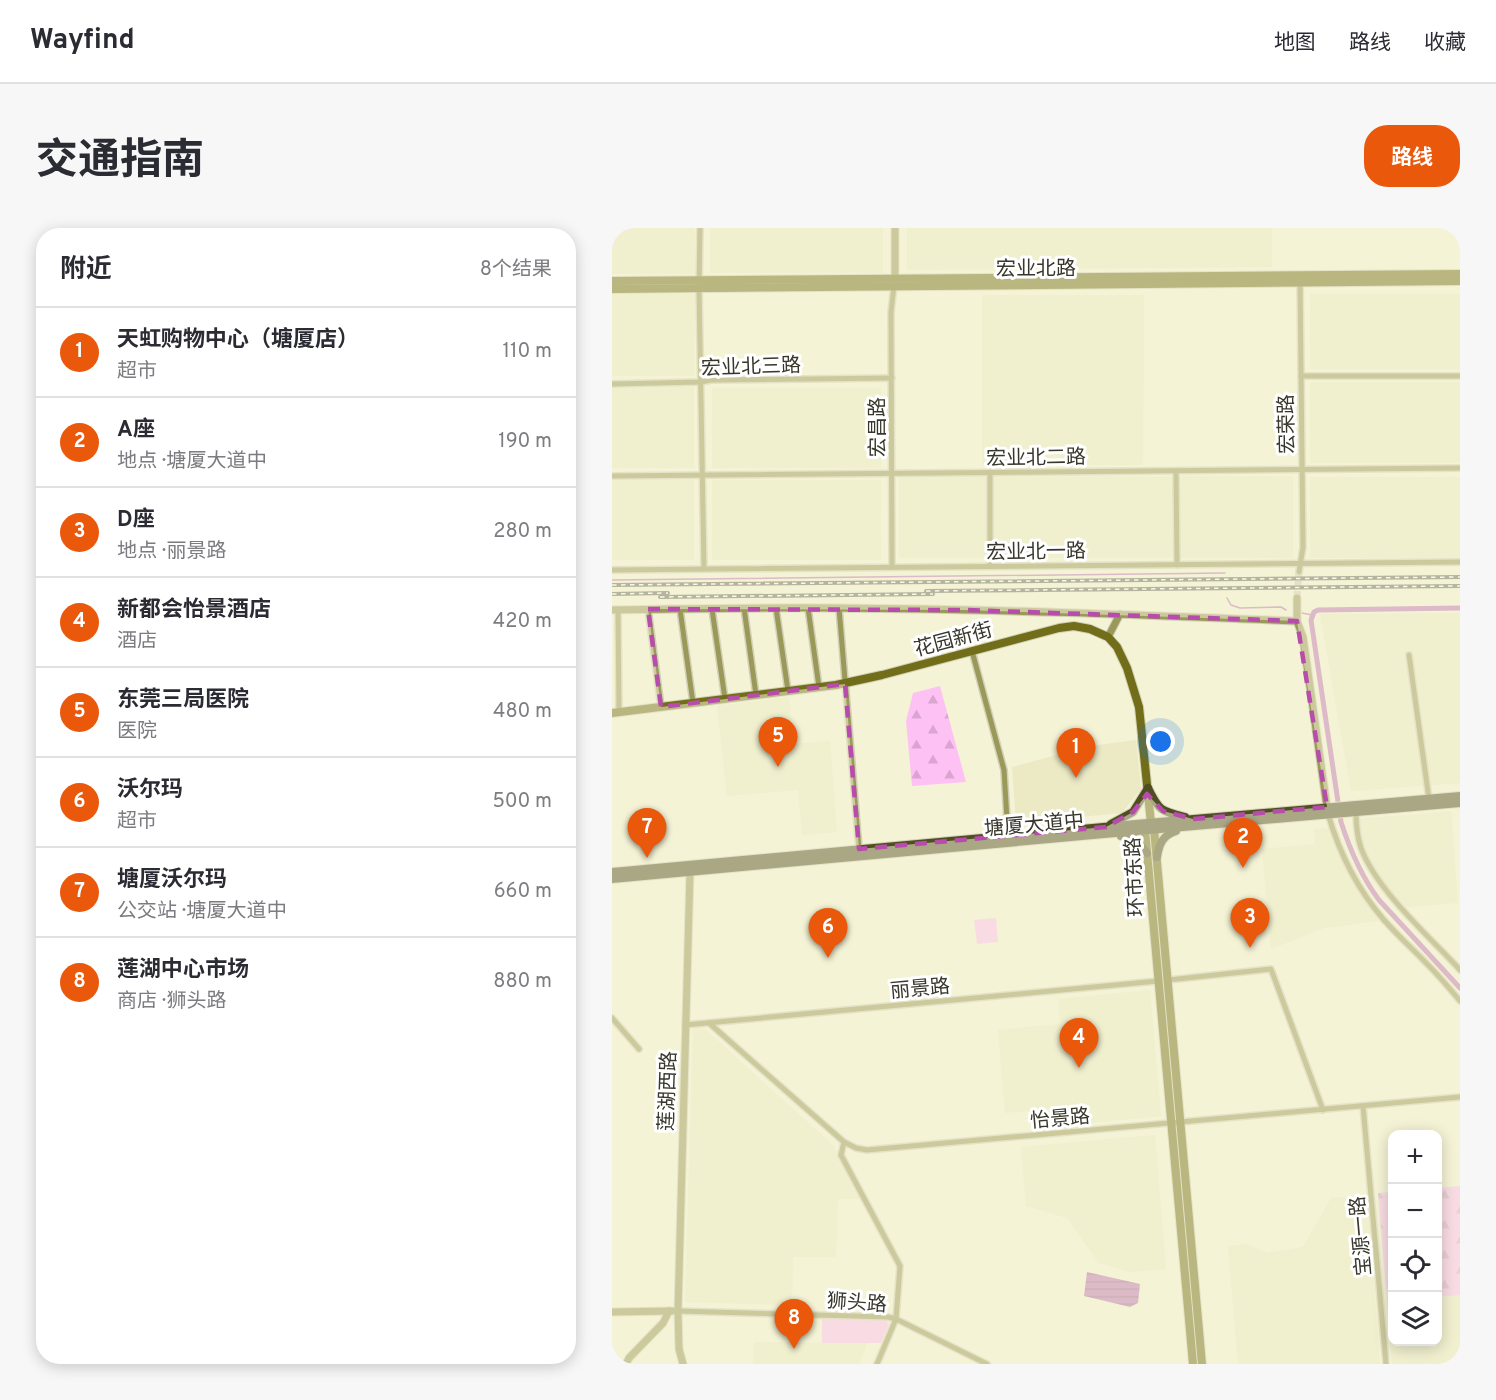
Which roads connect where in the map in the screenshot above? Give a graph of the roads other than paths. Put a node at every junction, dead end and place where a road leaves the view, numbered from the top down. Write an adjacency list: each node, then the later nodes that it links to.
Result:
1 (700, 228): 8 (street)
2 (895, 228): 7 (street)
3 (1460, 274): 4 (main road, 宏业北路)
4 (1300, 279): 6 (main road, 宏业北路); 7 (main road, 宏业北路); 10 (street, 宏荣路)
5 (612, 281): 8 (main road, 宏业北路)
6 (1460, 281)
7 (895, 283): 8 (main road, 宏业北路); 12 (street, 宏昌路)
8 (699, 284): 9 (main road, 宏业北路); 13 (street)
9 (612, 289)
10 (1301, 376): 11 (street); 16 (street, 宏荣路)
11 (1460, 376)
12 (891, 378): 13 (street, 宏业北三路); 19 (street, 宏昌路)
13 (700, 382): 14 (street, 宏业北三路); 20 (street)
14 (612, 384)
15 (1460, 468): 16 (street, 宏业北二路)
16 (1302, 470): 17 (street, 宏业北二路); 23 (street, 宏荣路)
17 (1176, 471): 18 (street, 宏业北二路); 24 (street)
18 (990, 472): 19 (street, 宏业北二路); 25 (street)
19 (892, 473): 20 (street, 宏业北二路); 26 (street, 宏昌路)
20 (702, 475): 21 (street, 宏业北二路); 27 (street)
21 (612, 476)
22 (1460, 562): 23 (street, 宏业北一路)
23 (1301, 564): 24 (street, 宏业北一路); 29 (street, 宏荣路)
24 (1177, 565): 25 (street, 宏业北一路)
25 (990, 566): 26 (street, 宏业北一路)
26 (892, 567): 27 (street, 宏业北一路)
27 (704, 569): 28 (street, 宏业北一路)
28 (612, 570)
29 (1299, 572)
30 (1298, 598): 40 (street)
31 (744, 608): 32 (street); 37 (street); 47 (street)
32 (776, 608): 33 (street); 46 (street)
33 (808, 608): 34 (street); 45 (street)
34 (838, 608): 39 (street); 44 (street)
35 (648, 609): 36 (street); 38 (street); 50 (street)
36 (680, 609): 37 (street); 49 (street)
37 (712, 609): 48 (street)
38 (615, 610): 51 (street)
39 (1120, 614): 40 (street); 41 (street)
40 (1297, 621): 57 (street)
41 (1108, 638): 42 (main road, 花园新街); 52 (main road)
42 (972, 651): 44 (main road, 花园新街); 61 (street)
43 (1409, 655): 54 (street)
44 (845, 683): 45 (main road, 花园新街); 62 (street)
45 (819, 687): 46 (main road, 花园新街)
46 (788, 691): 47 (main road, 花园新街)
47 (756, 695): 48 (main road, 花园新街)
48 (725, 699): 49 (main road, 花园新街)
49 (693, 703): 50 (main road, 花园新街)
50 (662, 707): 51 (main road, 花园新街)
51 (616, 712)
52 (1148, 788): 58 (main road); 59 (main road); 60 (main road)
53 (1460, 796): 54 (main road, 塘厦大道中)
54 (1429, 799): 56 (main road, 塘厦大道中)
55 (1460, 803): 56 (main road, 塘厦大道中)
56 (1352, 810): 57 (main road, 塘厦大道中); 68 (street)
57 (1330, 811): 58 (main road, 塘厦大道中); 71 (street)
58 (1192, 823): 59 (main road, 塘厦大道中); 64 (main road)
59 (1150, 827): 60 (main road, 塘厦大道中); 63 (main road, 环市东路); 64 (main road, 环市东路)
60 (1106, 830): 61 (main road, 塘厦大道中); 63 (main road); 66 (main road, 塘厦大道中)
61 (1008, 836): 62 (main road, 塘厦大道中)
62 (859, 849): 65 (main road, 塘厦大道中)
63 (1147, 853): 70 (main road, 环市东路)
64 (1157, 857): 69 (main road, 环市东路)
65 (612, 872)
66 (690, 872): 67 (main road, 塘厦大道中); 74 (street, 莲湖西路)
67 (612, 879)
68 (1460, 970)
69 (1168, 980): 78 (street); 80 (main road, 环市东路)
70 (1158, 981): 73 (street, 丽景路); 79 (main road, 环市东路)
71 (1460, 1000)
72 (612, 1018): 75 (street)
73 (709, 1023): 74 (street, 丽景路); 81 (street, 怡景路)
74 (685, 1025): 83 (street, 莲湖西路)
75 (639, 1049)
76 (1460, 1097): 77 (street, 怡景路)
77 (1363, 1106): 78 (street, 怡景路); 92 (street, 宝源一路)
78 (1323, 1110): 80 (street, 怡景路)
79 (1171, 1122): 80 (street, 怡景路); 81 (street, 怡景路); 90 (main road, 环市东路)
80 (1180, 1122): 91 (main road, 环市东路)
81 (844, 1142): 85 (street)
82 (669, 1311): 83 (street); 84 (street); 86 (street)
83 (678, 1311): 85 (street, 狮头路); 87 (street, 莲湖西路)
84 (612, 1312)
85 (896, 1319): 88 (street); 89 (street, 狮头路)
86 (626, 1364)
87 (683, 1364)
88 (877, 1364)
89 (987, 1364)
90 (1192, 1364)
91 (1202, 1364)
92 (1386, 1364)

